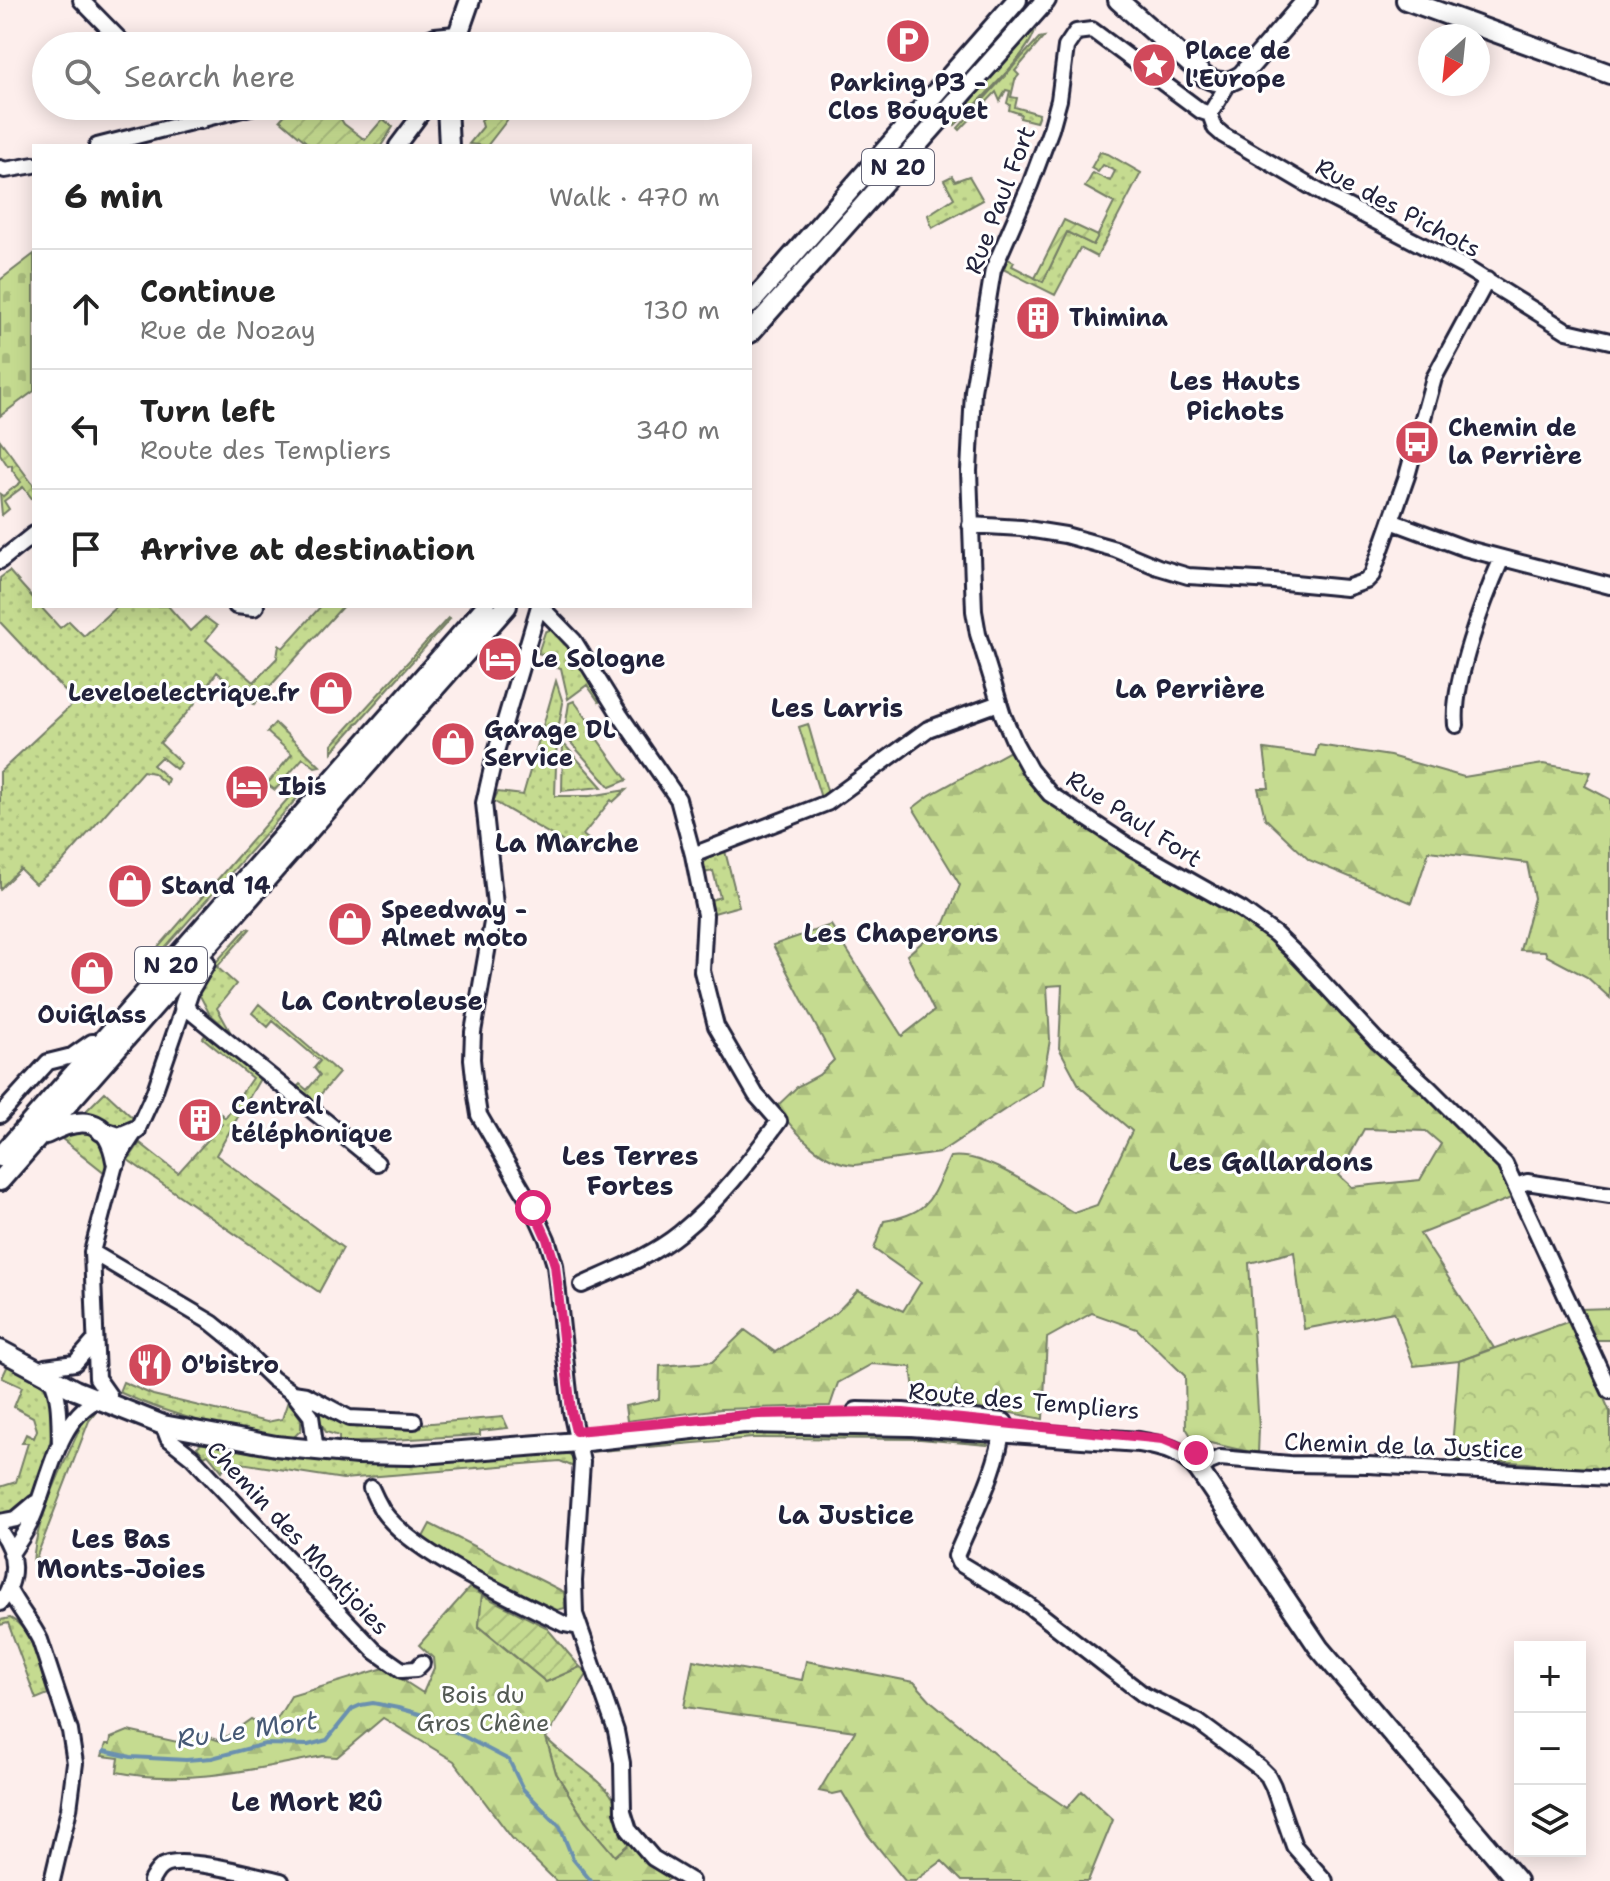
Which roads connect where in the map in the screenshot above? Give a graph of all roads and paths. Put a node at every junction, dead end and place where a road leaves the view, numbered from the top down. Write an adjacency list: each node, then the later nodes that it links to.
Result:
1 (81, 0): 8 (street)
2 (470, 0): 9 (main road)
3 (1017, 0): 23 (main road, N 20)
4 (1046, 0): 24 (main road, N 20)
5 (1118, 0): 11 (main road)
6 (1307, 0): 11 (main road)
7 (1406, 0): 10 (main road)
8 (112, 32)
9 (458, 32)
10 (1610, 74)
11 (1229, 82): 12 (street)
12 (1210, 114): 22 (street, Rue des Pichots); 27 (street, Rue Paul Fort)
13 (205, 120): 16 (street)
14 (416, 120): 18 (street)
15 (448, 120): 19 (main road)
16 (201, 121): 17 (street)
17 (105, 144)
18 (398, 144)
19 (449, 144)
20 (32, 165): 21 (street)
21 (0, 168)
22 (1487, 280): 25 (street, Rue des Pichots); 26 (street)
23 (752, 302)
24 (752, 331)
25 (1610, 341)
26 (1391, 521): 27 (street); 29 (street)
27 (970, 525): 36 (street, Rue Paul Fort)
28 (32, 536): 30 (street)
29 (1502, 558): 31 (street); 37 (street)
30 (0, 561)
31 (1610, 586)
32 (484, 608): 41 (main road, N 20)
33 (505, 608): 39 (main road, N 20)
34 (539, 608): 65 (street)
35 (542, 608): 38 (street)
36 (999, 703): 38 (street); 50 (street, Rue Paul Fort)
37 (1456, 725)
38 (693, 855): 53 (street)
39 (210, 945): 40 (main road); 45 (main road, N 20)
40 (184, 1006): 43 (street); 48 (street)
41 (102, 1042): 42 (street); 46 (main road, N 20)
42 (0, 1115)
43 (136, 1130): 44 (main road); 47 (street)
44 (101, 1131): 45 (main road); 47 (main road)
45 (37, 1140): 49 (main road, N 20)
46 (0, 1157)
47 (116, 1161): 52 (street)
48 (377, 1163)
49 (0, 1181)
50 (1516, 1186): 51 (street); 58 (street, Rue Paul Fort)
51 (1610, 1195)
52 (92, 1252): 54 (street); 59 (street)
53 (582, 1285)
54 (95, 1340): 57 (street); 60 (street)
55 (0, 1342): 57 (main road, Route des Templiers)
56 (0, 1350): 57 (main road, Route des Templiers)
57 (48, 1373): 60 (main road, Route des Templiers); 66 (street)
58 (1610, 1391)
59 (293, 1393): 61 (street); 68 (street)
60 (103, 1397): 62 (main road, Route des Templiers); 64 (main road, Route des Templiers); 66 (street)
61 (414, 1421)
62 (163, 1425): 64 (main road, Route des Templiers); 67 (street, Chemin des Montjoies)
63 (1002, 1429): 65 (main road, Route des Templiers); 69 (main road, Route des Templiers); 86 (street)
64 (194, 1431): 67 (street, Chemin des Montjoies); 68 (main road, Route des Templiers)
65 (577, 1436): 68 (main road, Route des Templiers); 80 (street)
66 (60, 1444): 72 (street)
67 (184, 1449): 81 (street, Chemin des Montjoies)
68 (316, 1450)
69 (1203, 1467): 70 (street, Chemin de la Justice); 87 (main road, Route des Templiers)
70 (1610, 1478)
71 (371, 1488): 80 (street)
72 (38, 1500): 73 (street); 75 (street)
73 (0, 1522)
74 (0, 1531): 75 (street)
75 (12, 1552): 76 (street)
76 (9, 1590): 77 (street); 79 (street)
77 (0, 1603)
78 (0, 1611): 79 (street)
79 (24, 1616): 82 (street)
80 (579, 1627): 85 (street)
81 (422, 1663)
82 (52, 1881)
83 (151, 1881): 84 (street)
84 (281, 1881)
85 (691, 1881)
86 (1325, 1881)
87 (1517, 1881)

